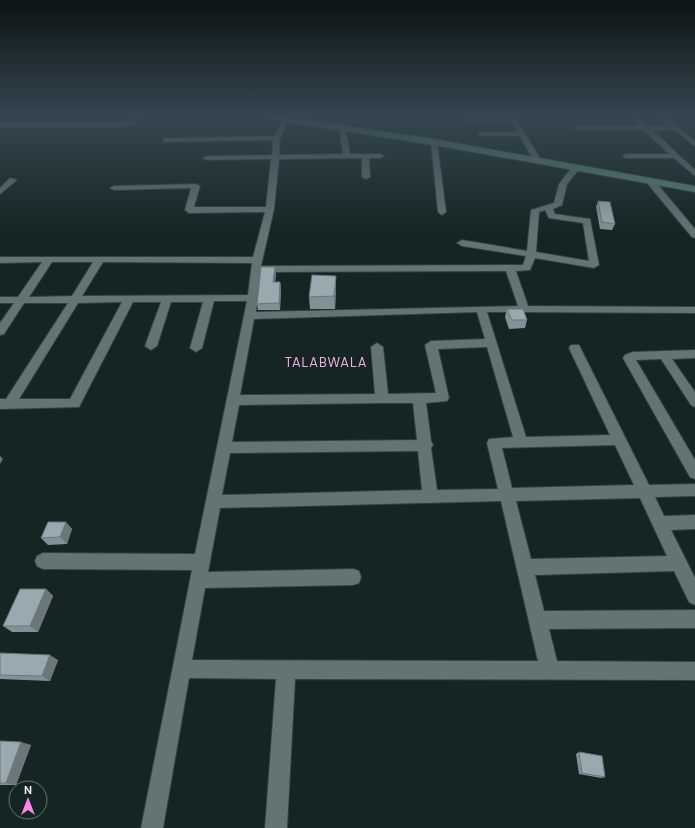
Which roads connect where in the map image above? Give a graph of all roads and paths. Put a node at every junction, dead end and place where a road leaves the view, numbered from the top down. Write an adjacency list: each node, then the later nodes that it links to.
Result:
1 (275, 156): 2 (street); 10 (street); 21 (street)
2 (347, 156): 3 (street)
3 (365, 156): 4 (street); 14 (street)
4 (380, 156)
5 (436, 156): 22 (street)
6 (512, 156): 11 (main road)
7 (534, 156): 11 (street)
8 (627, 156): 9 (street)
9 (675, 156): 13 (street)
10 (208, 158)
11 (537, 160): 12 (main road)
12 (576, 168): 16 (main road); 20 (street)
13 (695, 174)
14 (366, 177)
15 (14, 180): 19 (street)
16 (650, 181): 18 (main road); 23 (street)
17 (114, 188): 21 (street)
18 (695, 189)
19 (0, 192)
20 (548, 208): 25 (street); 25 (street)
21 (270, 209): 29 (street)
22 (442, 212)
23 (695, 235)
24 (462, 244): 25 (street)
25 (531, 254): 30 (street)
26 (49, 259): 27 (street); 28 (street); 37 (street)
27 (100, 259): 29 (street); 32 (street)
28 (0, 260)
29 (257, 265): 30 (street); 31 (street)
30 (510, 268): 39 (street)
31 (253, 298): 35 (street); 41 (street)
32 (73, 299): 33 (street); 37 (street); 54 (street)
33 (129, 299): 34 (street); 54 (street)
34 (167, 299): 35 (street); 44 (street)
35 (210, 299): 46 (street)
36 (0, 300): 37 (street)
37 (21, 300): 42 (street)
38 (481, 309): 39 (street); 41 (street); 43 (street)
39 (524, 309): 40 (street)
40 (694, 312)
41 (250, 316): 52 (street)
42 (0, 329)
43 (491, 343): 51 (street); 56 (street)
44 (150, 346)
45 (377, 347): 50 (street)
46 (196, 348)
47 (575, 348): 55 (street)
48 (695, 354): 49 (street)
49 (664, 355): 53 (street); 59 (street)
50 (382, 399): 51 (street); 52 (street)
51 (419, 399): 57 (street)
52 (232, 400): 58 (street)
53 (695, 402)
54 (5, 404)
55 (620, 440): 56 (street); 61 (street)
56 (521, 442): 62 (street)
57 (426, 445): 58 (street); 63 (street)
58 (224, 448): 64 (street)
59 (695, 473)
60 (695, 490): 61 (street)
61 (644, 491): 62 (street); 66 (street)
62 (506, 495): 63 (street); 70 (street)
63 (430, 497): 64 (street)
64 (213, 502): 68 (street)
65 (695, 522): 66 (street)
66 (660, 523): 69 (street)
67 (43, 561): 68 (street)
68 (201, 562): 72 (street)
69 (679, 563): 70 (street); 73 (street)
70 (524, 567): 75 (street)
71 (353, 577): 72 (street)
72 (198, 580): 76 (street)
73 (695, 596)
74 (695, 618): 75 (street)
75 (537, 620): 78 (street)
76 (180, 669): 77 (street); 80 (street)
77 (286, 669): 78 (street); 81 (street)
78 (550, 670): 79 (street)
79 (695, 671)
80 (152, 828)
81 (276, 828)

